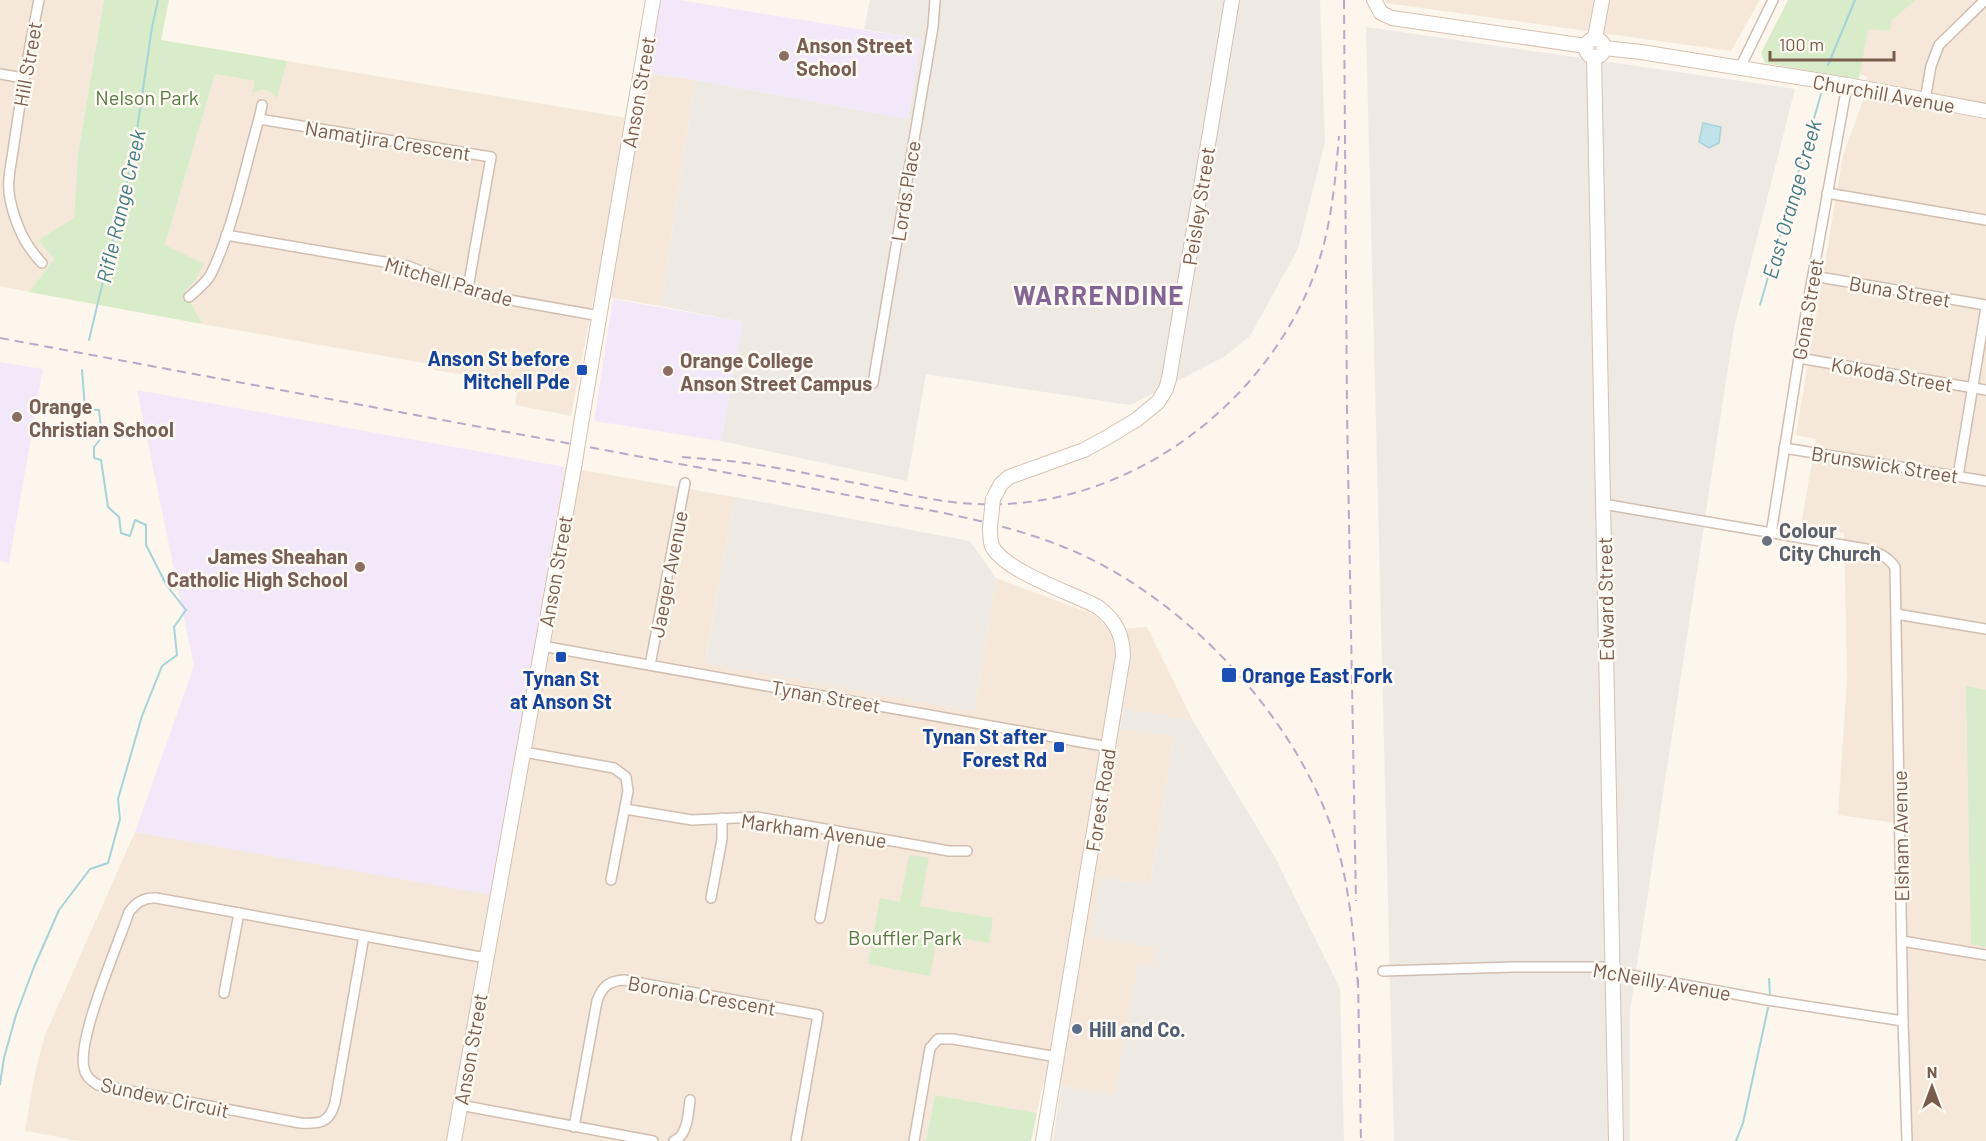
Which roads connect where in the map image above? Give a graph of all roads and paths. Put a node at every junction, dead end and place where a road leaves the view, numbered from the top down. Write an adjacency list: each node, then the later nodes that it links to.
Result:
1 (39, 0): 12 (street, Hill Street)
2 (653, 0): 27 (street, Anson Street)
3 (935, 0): 29 (street, Lords Place)
4 (1232, 0): 37 (street, Peisley Street, bridge)
5 (1602, 0): 9 (street, Edward Street)
6 (1773, 0): 10 (street)
7 (1985, 0): 14 (street)
8 (1376, 4): 9 (street, Churchill Avenue)
9 (1595, 47): 10 (street, Churchill Avenue); 36 (street, Edward Street)
10 (1740, 68): 13 (street, Churchill Avenue)
11 (0, 74): 12 (street)
12 (23, 78): 19 (street, Hill Street)
13 (1847, 85): 14 (street, Churchill Avenue); 18 (street, Gona Street)
14 (1925, 100): 16 (street, Churchill Avenue)
15 (262, 105): 17 (street)
16 (1986, 111)
17 (259, 118): 21 (street); 24 (street, Namatjira Crescent)
18 (1827, 193): 20 (street); 23 (street, Gona Street)
19 (5, 197): 22 (street, Hill Street)
20 (1986, 220)
21 (226, 236): 24 (street, Mitchell Parade); 25 (street)
22 (42, 263)
23 (1813, 276): 26 (street, Buna Street); 28 (street, Gona Street)
24 (468, 288): 27 (street, Mitchell Parade)
25 (189, 297)
26 (1986, 306): 30 (street)
27 (600, 316): 41 (street, Anson Street, bridge)
28 (1799, 358): 30 (street, Kokoda Street); 32 (street, Gona Street)
29 (873, 382)
30 (1972, 388): 31 (street, Kokoda Street); 33 (street)
31 (1986, 390)
32 (1784, 448): 33 (street, Brunswick Street); 38 (street, Gona Street)
33 (1958, 476): 34 (street, Brunswick Street)
34 (1986, 481)
35 (685, 483): 42 (street, Jaeger Avenue)
36 (1603, 504): 38 (street); 57 (street, Edward Street)
37 (990, 527): 43 (street, Forest Road)
38 (1771, 534): 39 (street, Elsham Avenue)
39 (1896, 614): 40 (street); 54 (street, Elsham Avenue)
40 (1986, 629)
41 (542, 646): 42 (street, Tynan Street); 44 (street, Anson Street)
42 (650, 665): 43 (street, Tynan Street)
43 (1109, 747): 61 (street, Forest Road)
44 (524, 752): 45 (street); 56 (street, Anson Street)
45 (625, 809): 46 (street, Markham Avenue); 49 (street)
46 (722, 818): 47 (street, Markham Avenue); 50 (street)
47 (836, 831): 48 (street, Markham Avenue); 52 (street)
48 (968, 851)
49 (611, 880)
50 (711, 898)
51 (239, 913): 53 (street, Sundew Circuit); 53 (street, Sundew Circuit); 59 (street)
52 (820, 918)
53 (364, 936): 56 (street, Sundew Circuit)
54 (1902, 941): 55 (street); 60 (street, Elsham Avenue)
55 (1986, 955)
56 (486, 958): 63 (street, Anson Street)
57 (1612, 970): 58 (street, McNeilly Avenue); 60 (street, McNeilly Avenue); 71 (street, Edward Street)
58 (1383, 971)
59 (224, 993)
60 (1903, 1021): 72 (street, Elsham Avenue)
61 (1057, 1057): 69 (street); 70 (street, Forest Road)
62 (690, 1100): 67 (street)
63 (460, 1105): 64 (street); 65 (street, Anson Street)
64 (574, 1127): 66 (street); 68 (street, Boronia Crescent)
65 (454, 1141)
66 (653, 1141)
67 (674, 1141)
68 (796, 1141)
69 (914, 1141)
70 (1043, 1141)
71 (1616, 1141)
72 (1907, 1141)

